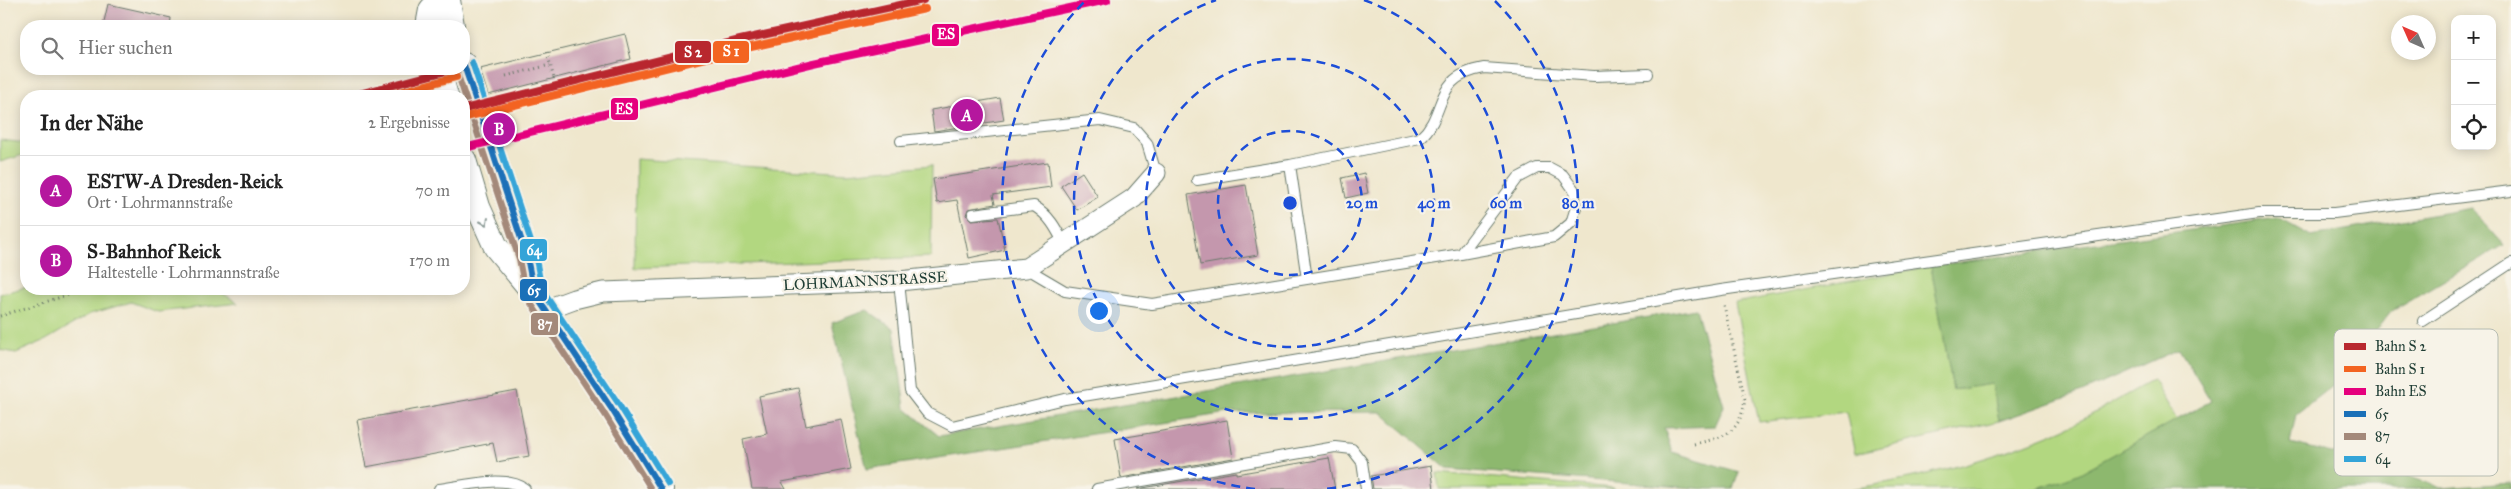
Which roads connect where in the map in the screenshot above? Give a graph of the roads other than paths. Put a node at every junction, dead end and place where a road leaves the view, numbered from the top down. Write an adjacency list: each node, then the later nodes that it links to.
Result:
1 (440, 0): 3 (street)
2 (448, 0): 4 (street)
3 (429, 20)
4 (451, 20)
5 (1648, 74): 10 (lane)
6 (440, 75): 8 (street)
7 (467, 75): 22 (street)
8 (444, 90)
9 (901, 141): 11 (lane)
10 (1290, 165): 13 (lane); 20 (lane)
11 (1156, 173): 16 (street, LOHRMANNSTRASSE)
12 (470, 180): 22 (street, one-way to 22)
13 (1197, 180)
14 (2511, 190): 21 (lane)
15 (972, 214): 16 (lane)
16 (1064, 244): 19 (street, LOHRMANNSTRASSE)
17 (1461, 254): 17 (lane); 20 (lane)
18 (2511, 263): 23 (lane)
19 (1026, 268): 20 (lane); 21 (street, LOHRMANNSTRASSE)
20 (1307, 279)
21 (899, 281): 22 (street, LOHRMANNSTRASSE)
22 (539, 302): 26 (street)
23 (2423, 321)
24 (439, 489): 25 (lane)
25 (525, 489)
26 (661, 489)
27 (1097, 489): 28 (lane)
28 (1366, 489)

